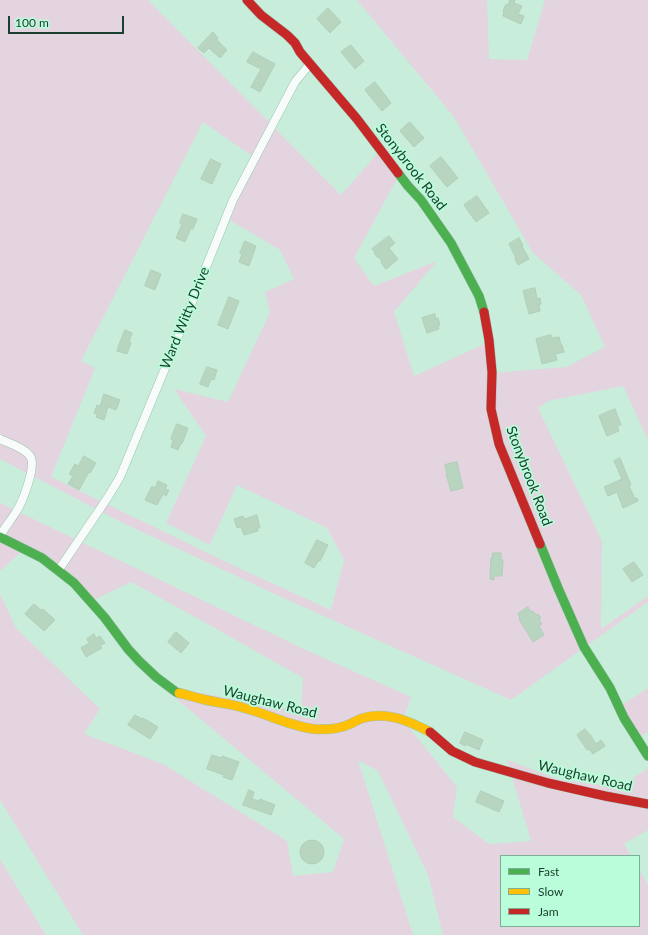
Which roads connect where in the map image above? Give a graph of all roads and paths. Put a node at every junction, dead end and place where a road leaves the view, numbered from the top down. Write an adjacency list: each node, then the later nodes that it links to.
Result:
1 (247, 0): 2 (street, Stonybrook Road)
2 (310, 64): 5 (street, Ward Witty Drive); 6 (street, Stonybrook Road)
3 (0, 439): 4 (street)
4 (0, 537): 5 (street, Waughaw Road)
5 (58, 571): 7 (street, Waughaw Road)
6 (648, 756)
7 (648, 804)

